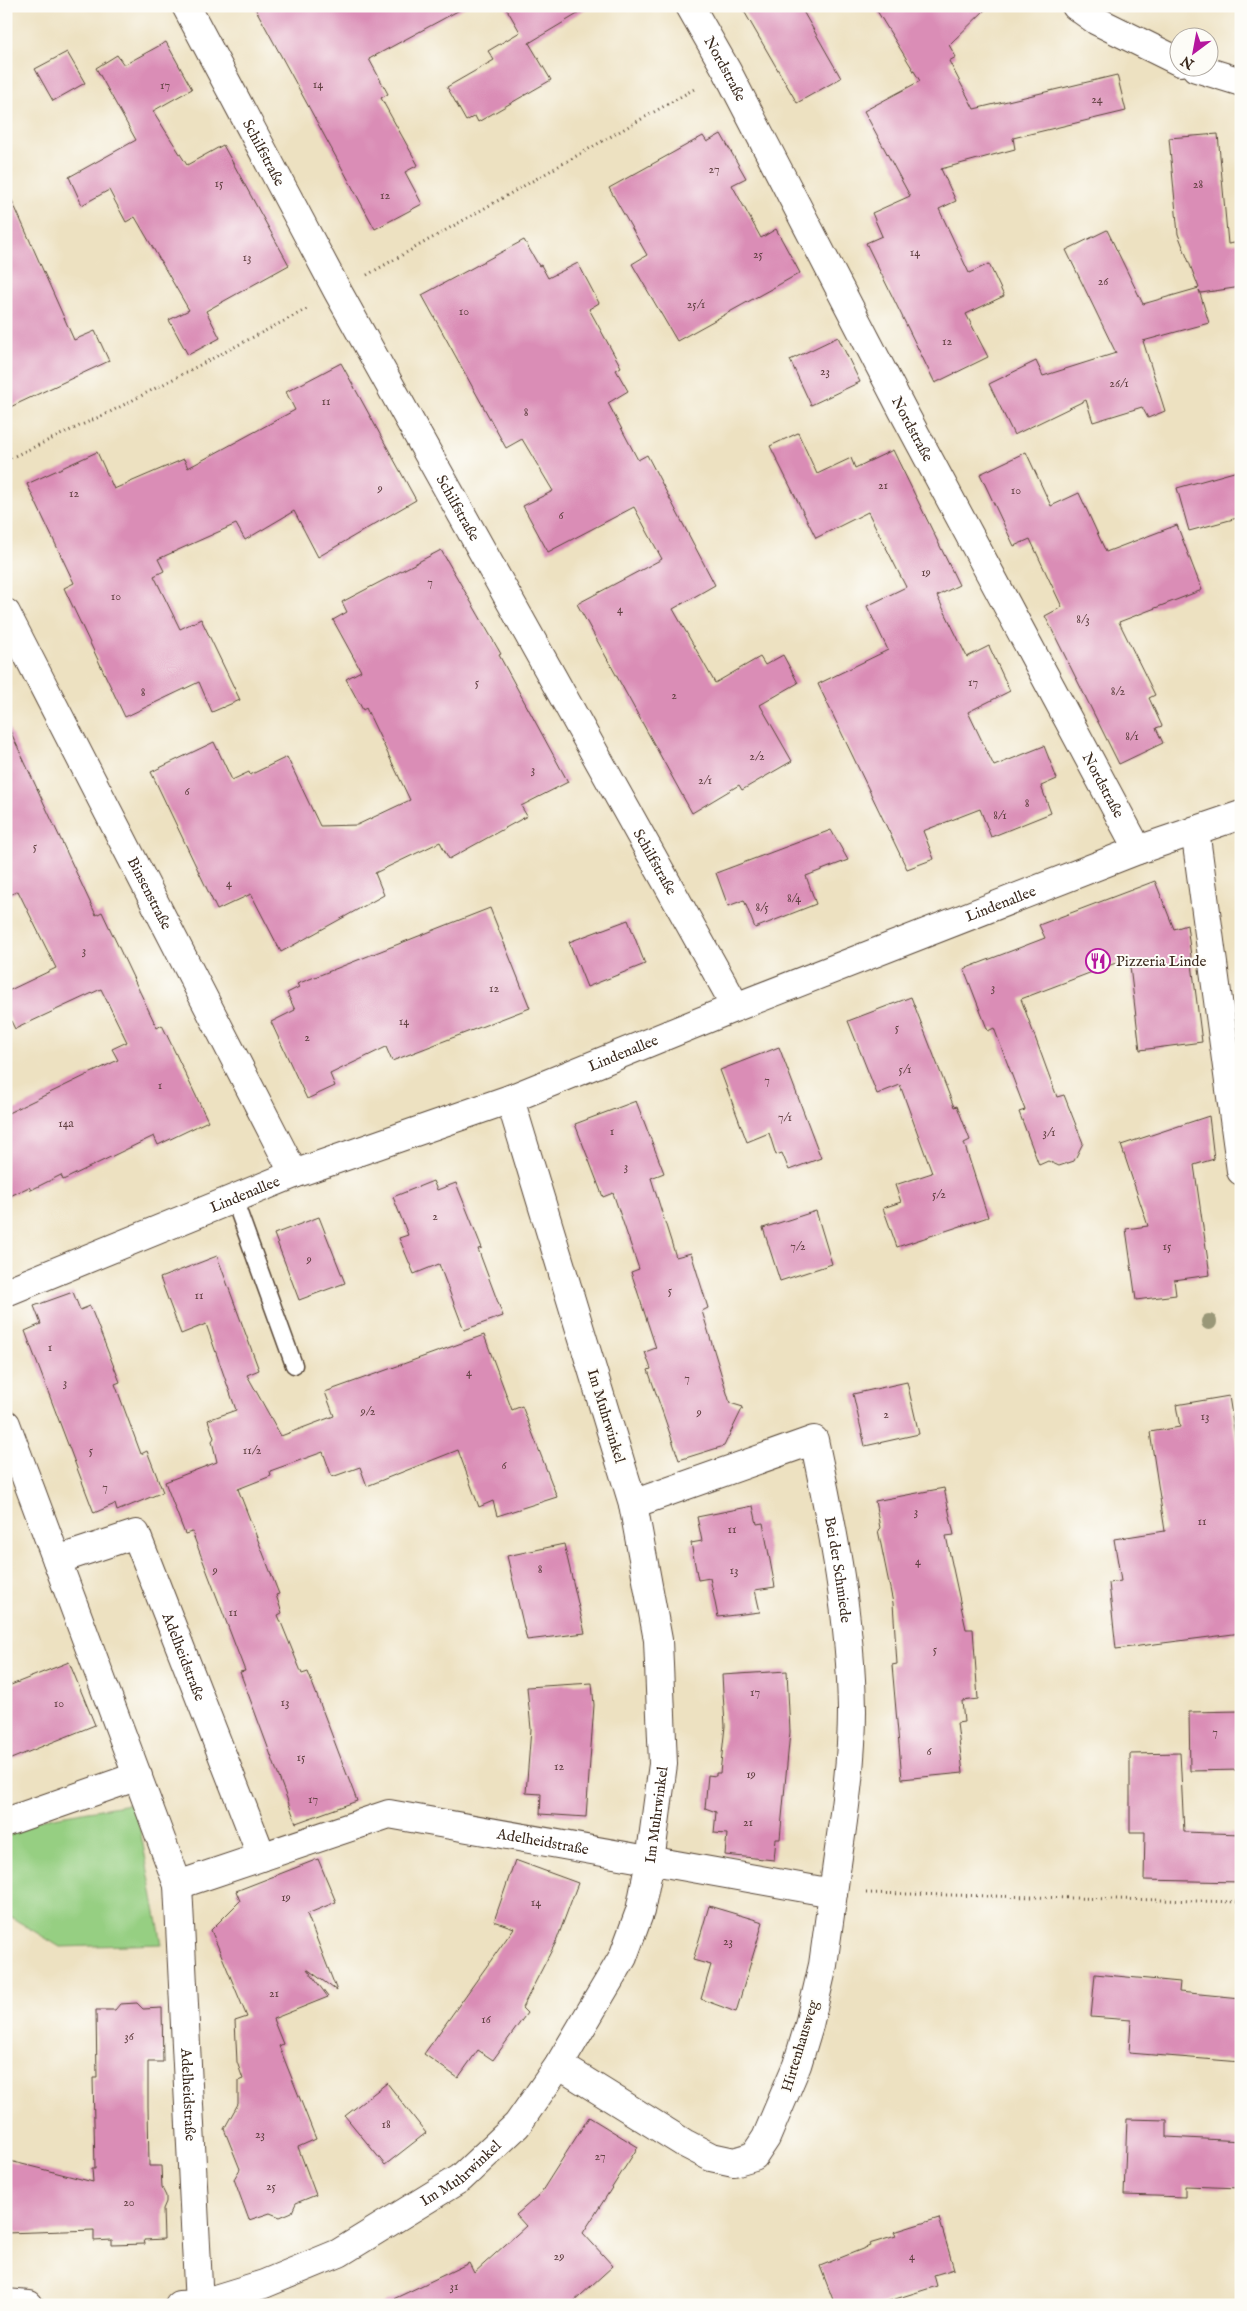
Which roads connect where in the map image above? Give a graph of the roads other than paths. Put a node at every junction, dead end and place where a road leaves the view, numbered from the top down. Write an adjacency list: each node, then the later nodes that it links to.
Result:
1 (186, 6): 11 (street, Schilfstraße)
2 (690, 6): 10 (street, Nordstraße)
3 (1076, 6): 4 (street)
4 (1170, 57)
5 (1220, 75): 6 (street)
6 (1241, 82)
7 (6, 613): 14 (street, Binsenstraße)
8 (1241, 815): 9 (street, Lindenallee)
9 (1195, 830): 10 (street, Lindenallee); 13 (street)
10 (1138, 850): 11 (street, Lindenallee)
11 (736, 1007): 12 (street, Lindenallee)
12 (510, 1099): 14 (street, Lindenallee); 19 (street, Im Muhrwinkel)
13 (1241, 1170)
14 (294, 1174): 15 (street, Lindenallee)
15 (234, 1198): 16 (street, Lindenallee); 17 (lane)
16 (6, 1292)
17 (294, 1365)
18 (6, 1424): 20 (street, Adelheidstraße)
19 (633, 1504): 24 (street, Im Muhrwinkel); 26 (street, Bei der Schmiede)
20 (57, 1560): 21 (street, Adelheidstraße); 23 (street, Adelheidstraße)
21 (138, 1776): 22 (street); 25 (street, Adelheidstraße)
22 (6, 1822)
23 (262, 1857): 24 (street, Adelheidstraße); 25 (street, Adelheidstraße)
24 (650, 1861): 26 (street); 27 (street, Im Muhrwinkel)
25 (178, 1886): 29 (street, Adelheidstraße)
26 (833, 1892): 27 (street, Hirtenhausweg)
27 (559, 2065): 29 (street, Im Muhrwinkel)
28 (6, 2303): 30 (street)
29 (192, 2304)
30 (30, 2305)

